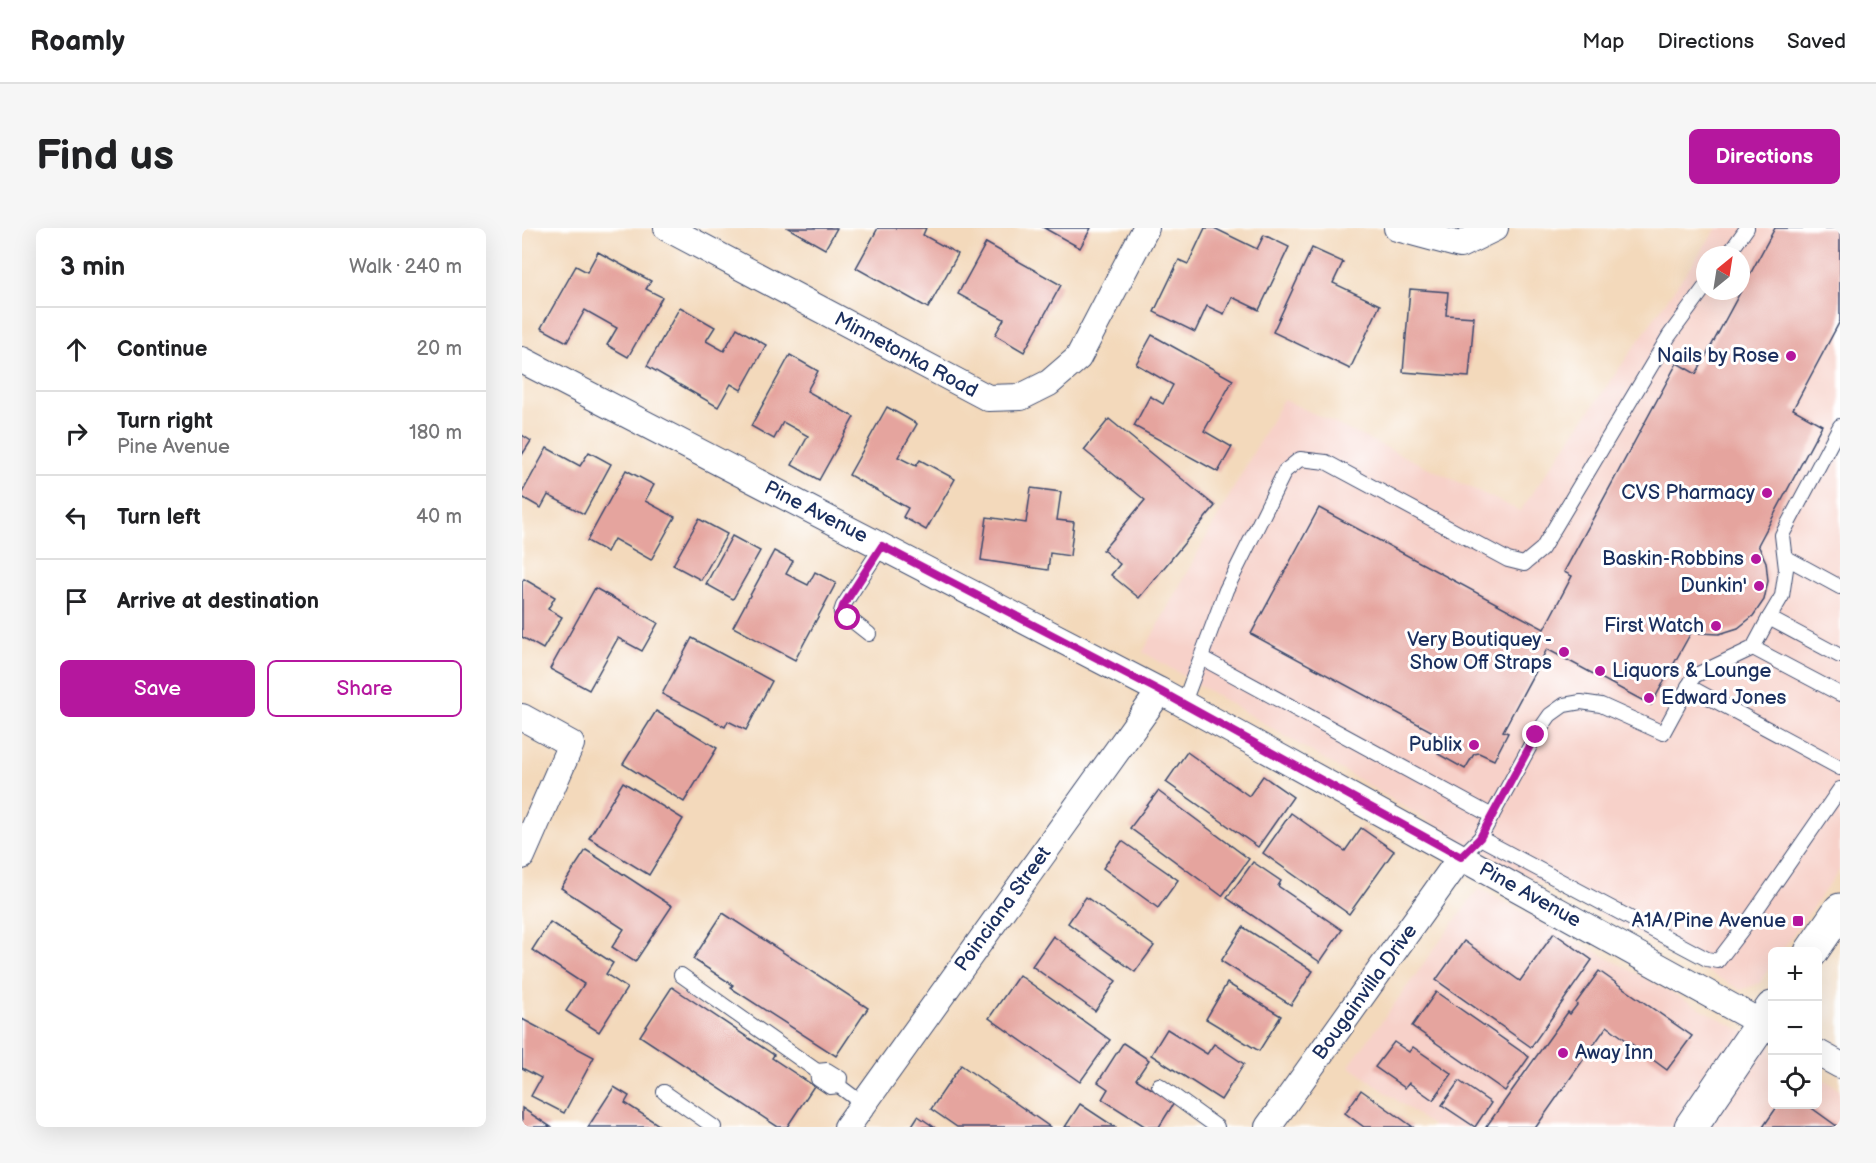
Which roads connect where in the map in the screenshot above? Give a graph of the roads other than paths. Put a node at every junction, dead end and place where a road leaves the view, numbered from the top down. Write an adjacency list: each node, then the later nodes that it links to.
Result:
1 (667, 228): 2 (street, Minnetonka Road)
2 (1146, 228)
3 (1397, 228): 4 (street)
4 (1495, 228)
5 (1747, 228): 6 (lane)
6 (1734, 246)
7 (1696, 298): 17 (lane)
8 (522, 360): 10 (street, Pine Avenue)
9 (1840, 426): 11 (lane)
10 (882, 546): 14 (lane); 19 (street, Pine Avenue)
11 (1785, 557): 12 (lane); 13 (lane)
12 (1840, 587)
13 (1769, 618): 15 (lane); 16 (lane)
14 (869, 634)
15 (1753, 648): 18 (lane); 20 (lane)
16 (1840, 656)
17 (1202, 658): 21 (lane); 25 (lane)
18 (1688, 686): 23 (lane); 25 (lane)
19 (1160, 691): 21 (street, Pine Avenue); 38 (street, Poinciana Street)
20 (1840, 694)
21 (1183, 705): 28 (street, Pine Avenue)
22 (522, 717): 27 (street)
23 (1840, 768)
24 (1840, 789): 26 (lane)
25 (1492, 816): 26 (lane)
26 (1480, 838): 28 (lane)
27 (522, 856)
28 (1461, 857): 32 (street, Pine Avenue); 42 (street, Bougainvilla Drive)
29 (1840, 910): 30 (main road)
30 (1814, 947)
31 (681, 975): 38 (lane)
32 (1768, 1019)
33 (1768, 1021): 43 (main road)
34 (1822, 1055): 35 (street)
35 (1840, 1065)
36 (1160, 1085): 41 (lane)
37 (664, 1092): 39 (lane)
38 (863, 1104): 40 (street, Poinciana Street)
39 (714, 1127)
40 (847, 1127)
41 (1217, 1127)
42 (1268, 1127)
43 (1691, 1127)

